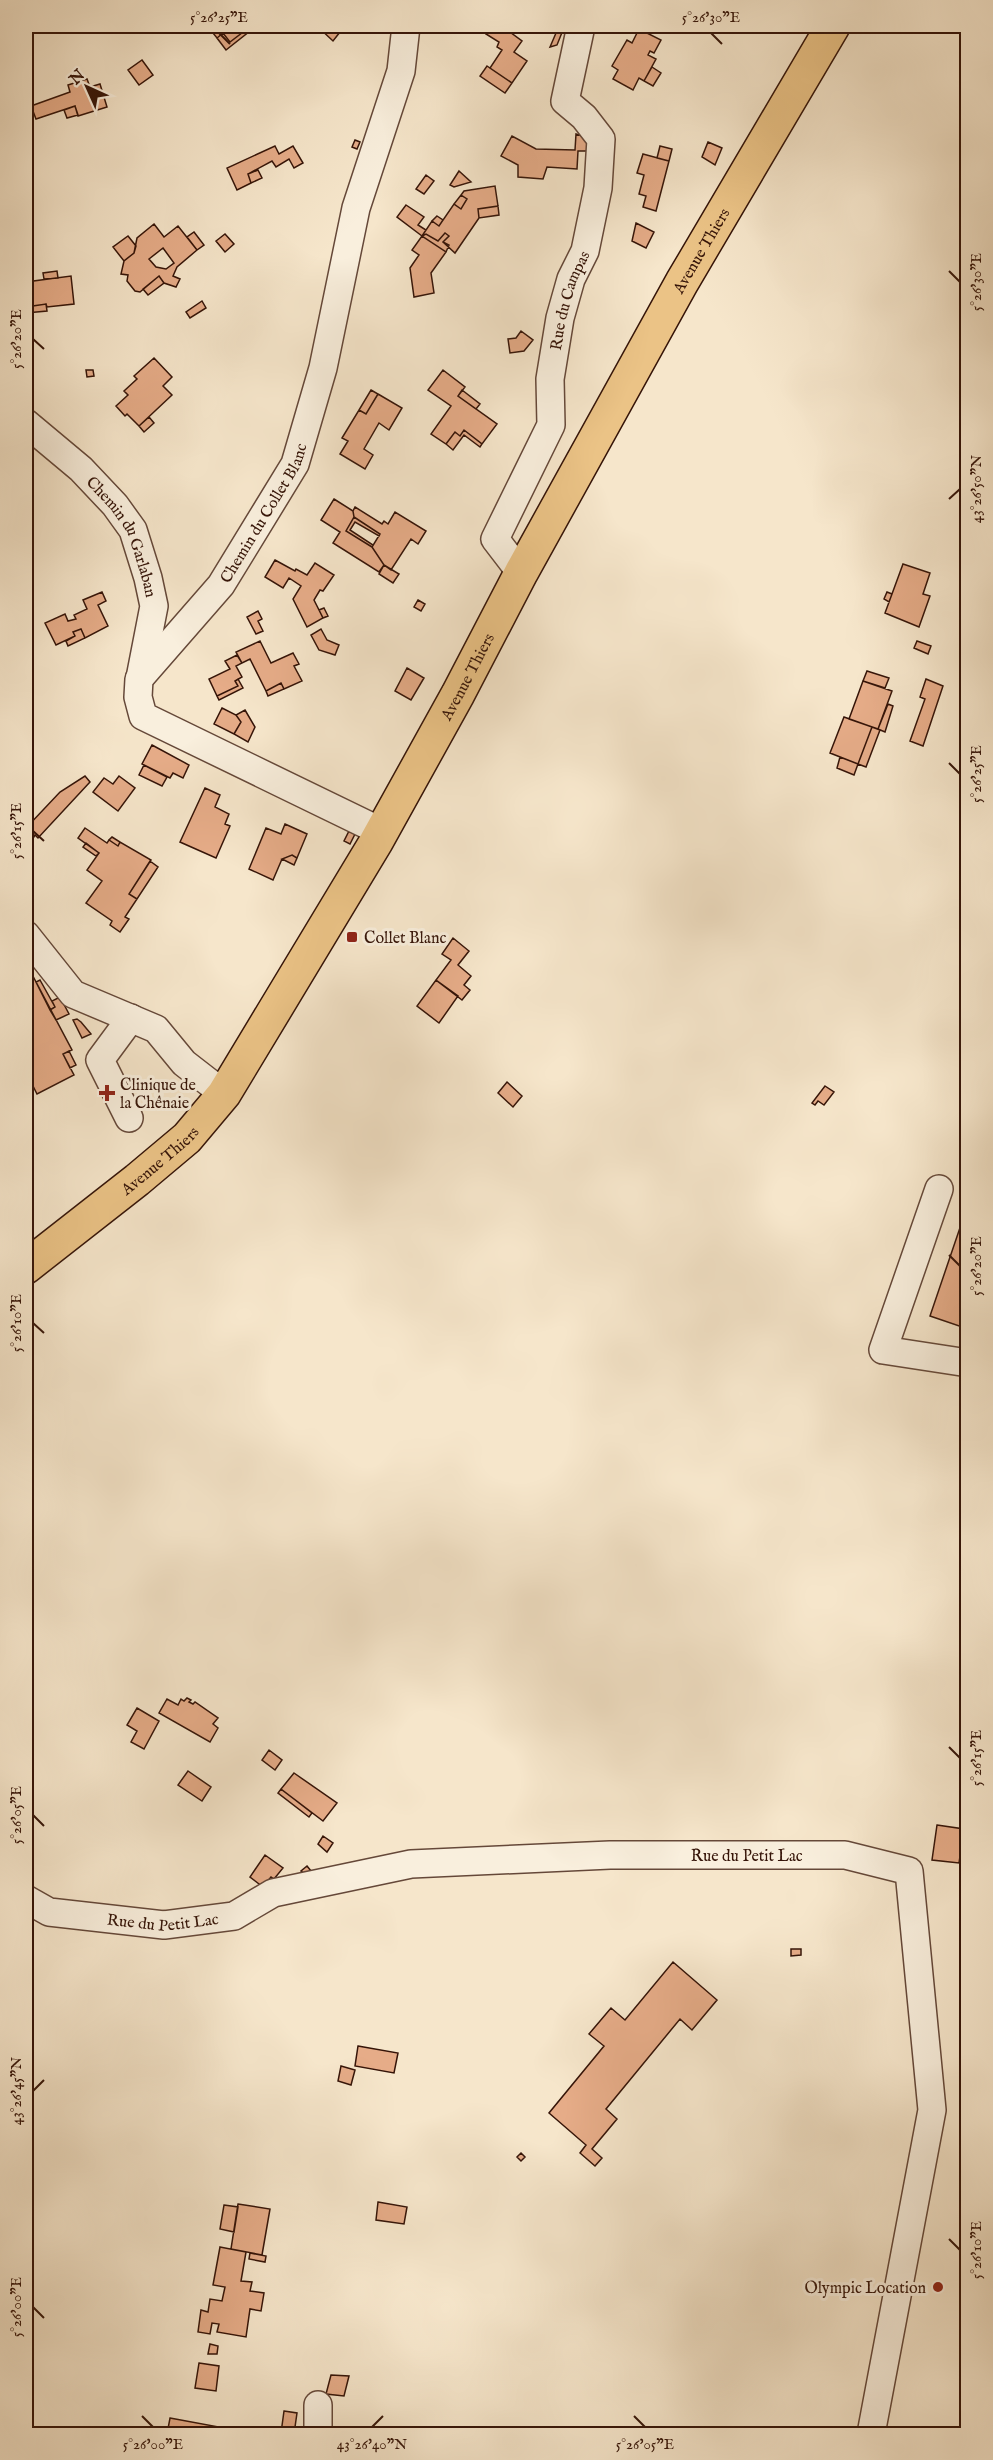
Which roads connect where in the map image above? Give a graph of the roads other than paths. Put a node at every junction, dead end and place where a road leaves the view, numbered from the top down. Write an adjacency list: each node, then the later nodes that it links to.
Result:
1 (406, 26): 6 (street, Chemin du Collet Blanc)
2 (582, 26): 5 (street, Rue du Campas)
3 (833, 26): 5 (main road, Avenue Thiers)
4 (26, 423): 6 (street, Chemin du Garlaban)
5 (521, 573): 7 (main road, Avenue Thiers)
6 (139, 679): 7 (street)
7 (382, 832): 10 (main road, Avenue Thiers)
8 (26, 935): 9 (street)
9 (130, 1018): 10 (street); 11 (street)
10 (224, 1095): 13 (main road, Avenue Thiers)
11 (129, 1118)
12 (939, 1189): 14 (street)
13 (26, 1267)
14 (968, 1363)
15 (26, 1899): 18 (street, Rue du Petit Lac)
16 (318, 2405): 17 (street)
17 (318, 2434)
18 (871, 2434)

